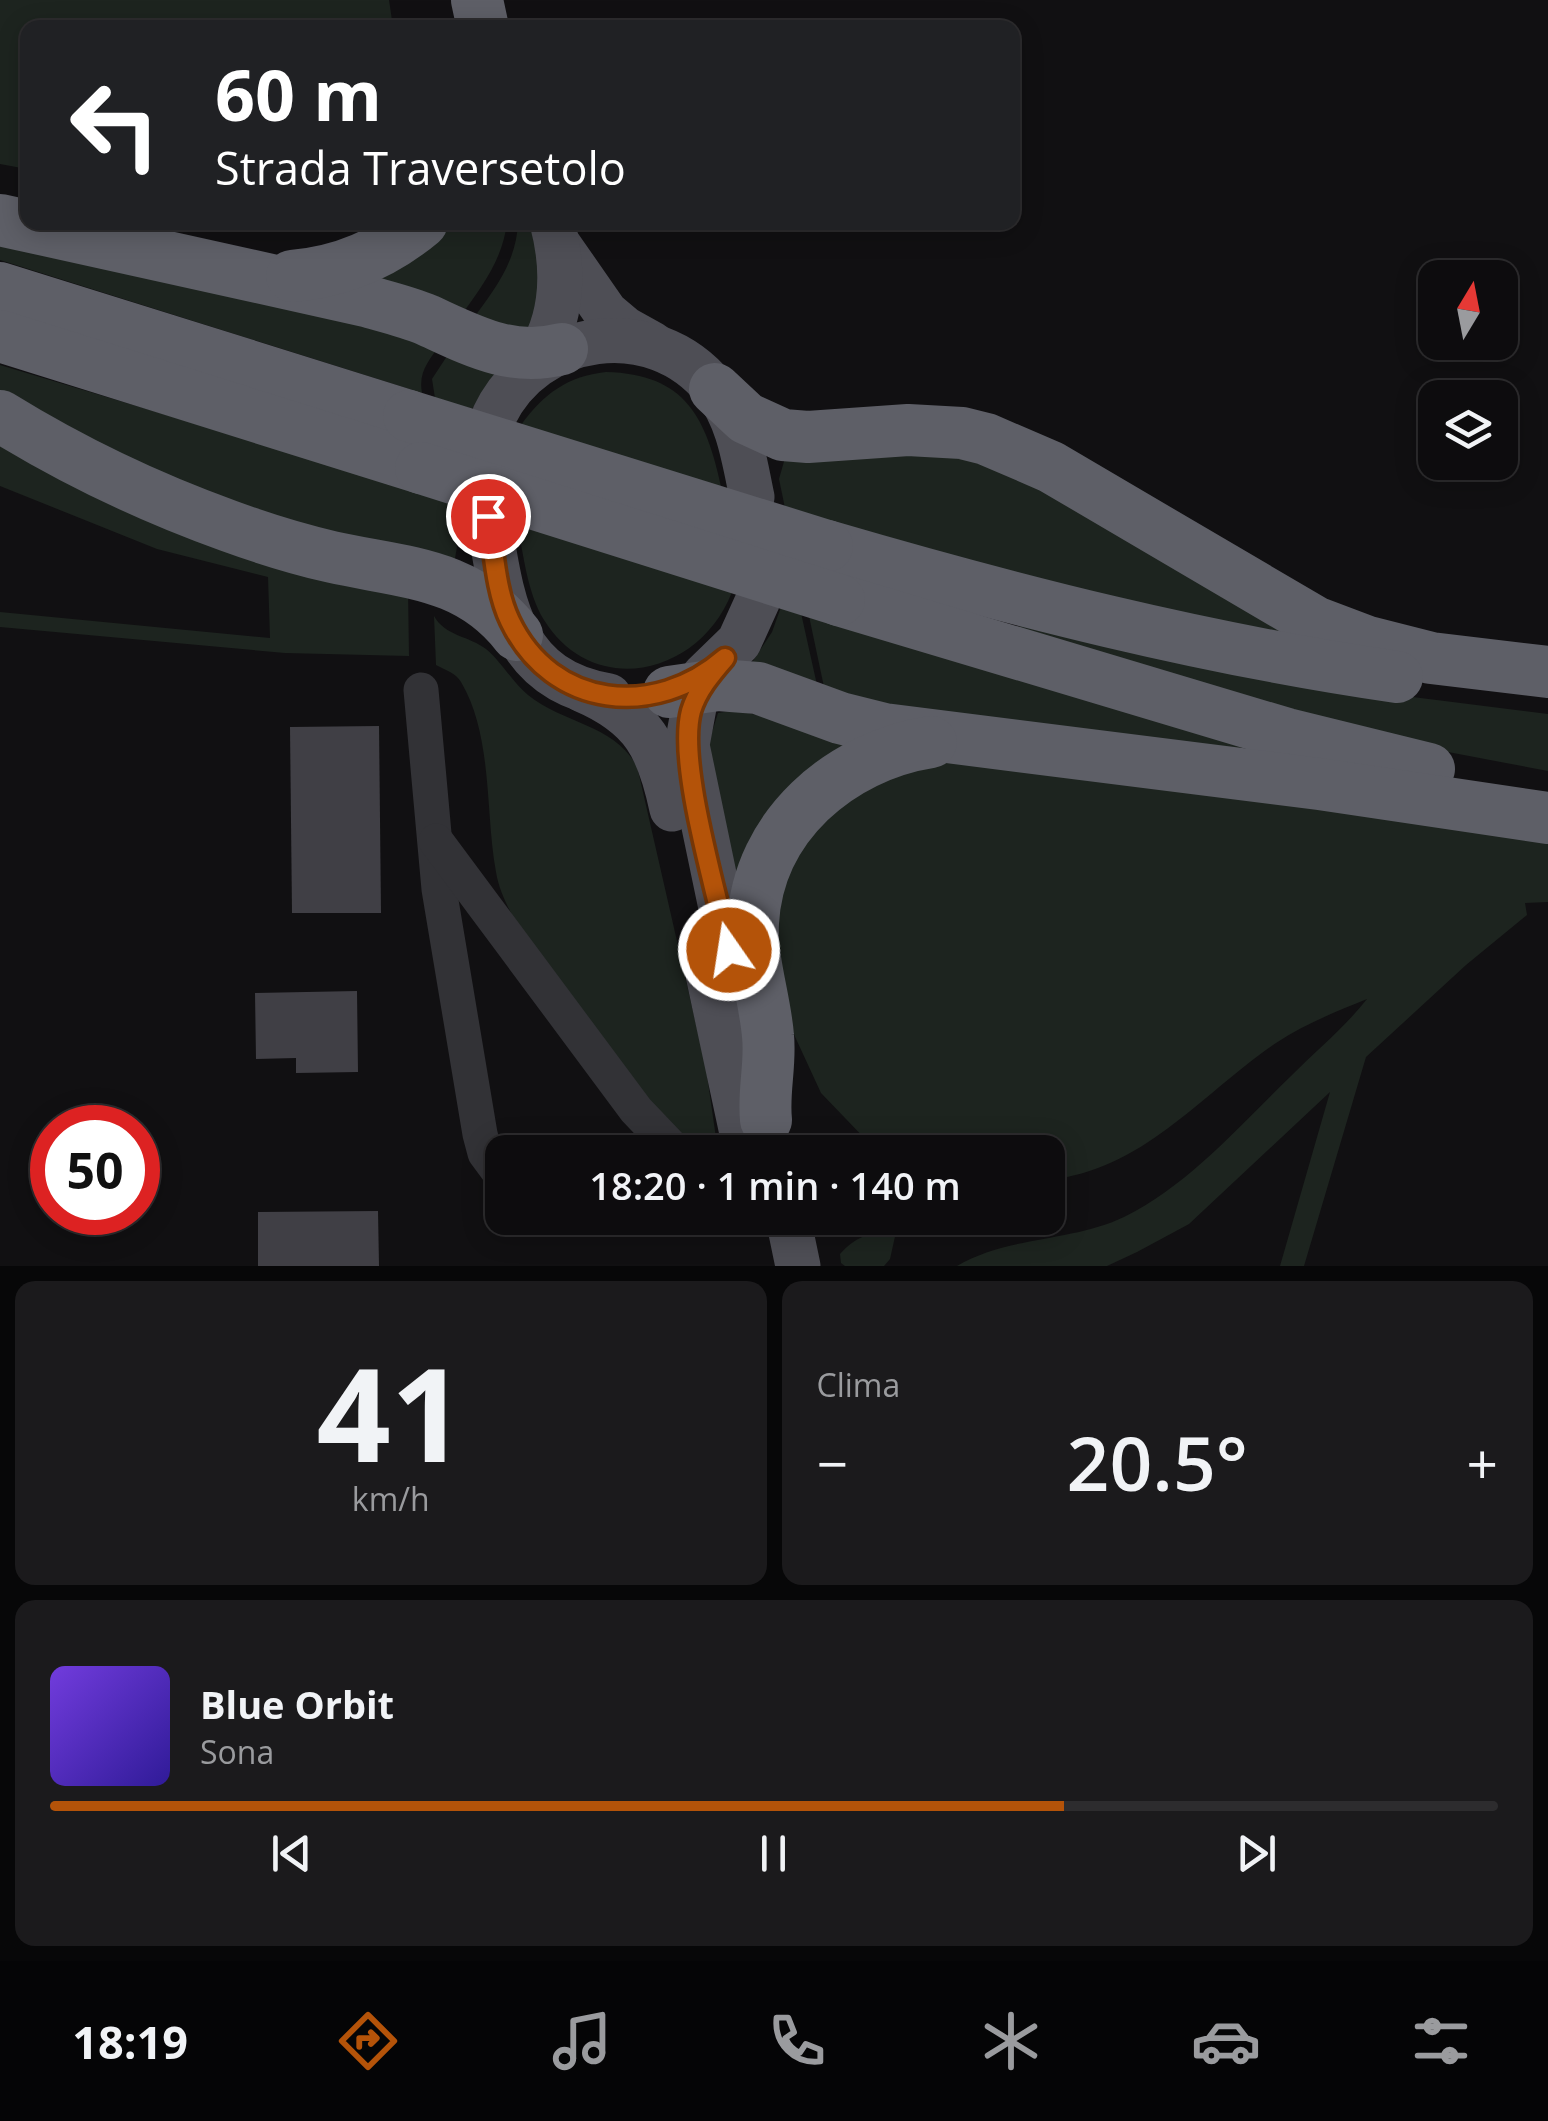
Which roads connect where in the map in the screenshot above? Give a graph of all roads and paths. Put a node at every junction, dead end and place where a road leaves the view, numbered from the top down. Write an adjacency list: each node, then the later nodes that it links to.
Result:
1 (46, 230): 4 (highway)
2 (411, 230): 4 (highway)
3 (555, 232): 7 (main road); 8 (main road)
4 (238, 272): 8 (highway)
5 (0, 288): 20 (highway, bridge)
6 (0, 336): 22 (highway, bridge)
7 (666, 351): 8 (main road); 9 (main road)
8 (543, 358): 11 (main road)
9 (716, 389): 12 (main road); 16 (highway)
10 (0, 416): 15 (highway)
11 (494, 416)
12 (752, 497)
13 (488, 516): 15 (main road)
14 (758, 600): 17 (main road)
15 (517, 636): 19 (main road)
16 (1548, 672)
17 (699, 679): 19 (main road); 21 (highway); 27 (main road)
18 (421, 690): 24 (lane)
19 (584, 690): 26 (main road)
20 (1548, 694)
21 (972, 742): 23 (highway); 28 (highway)
22 (1548, 791)
23 (1548, 818)
24 (433, 838): 25 (lane); 29 (lane)
25 (660, 1135)
26 (760, 1135)
27 (761, 1135)
28 (762, 1135)
29 (485, 1153)
30 (764, 1235): 32 (main road)
31 (792, 1235): 33 (main road)
32 (770, 1266)
33 (798, 1266)

